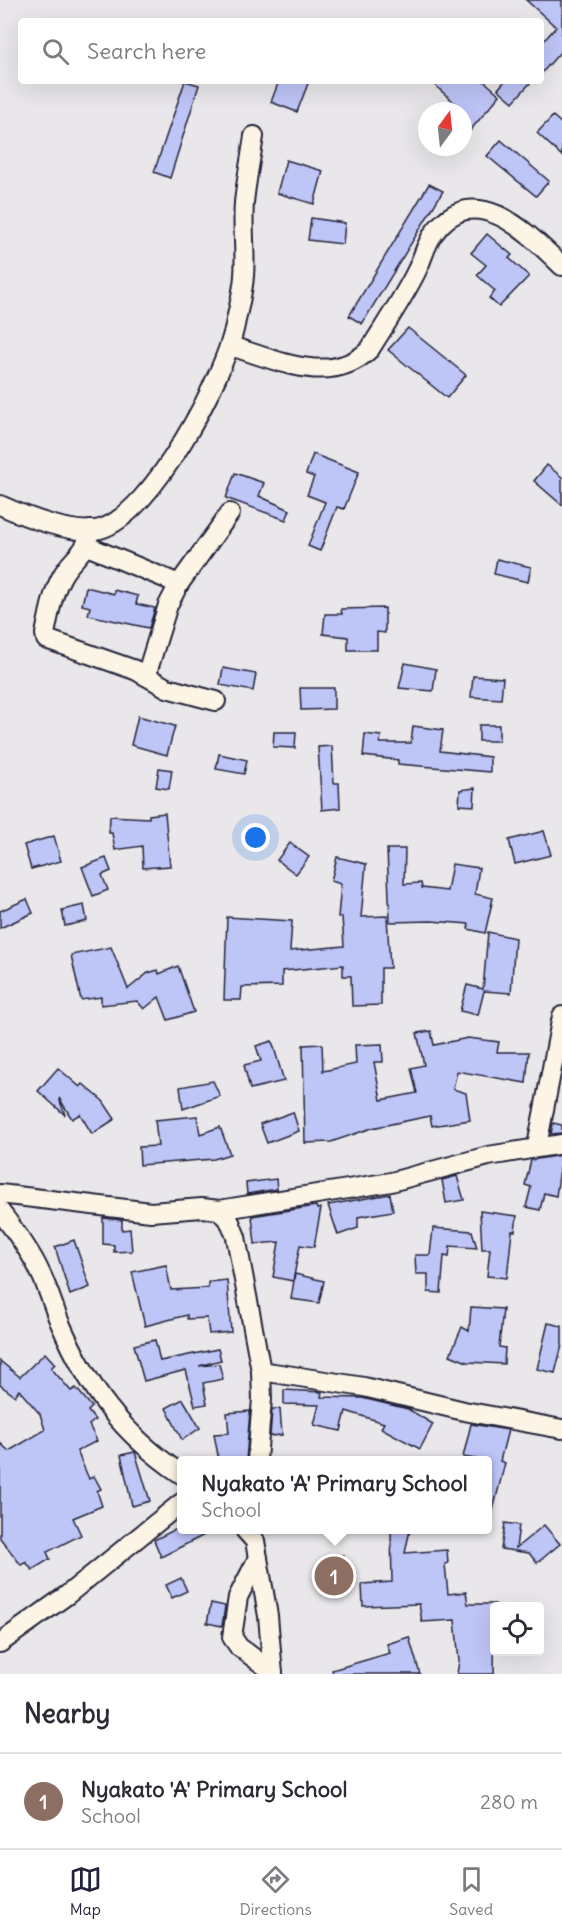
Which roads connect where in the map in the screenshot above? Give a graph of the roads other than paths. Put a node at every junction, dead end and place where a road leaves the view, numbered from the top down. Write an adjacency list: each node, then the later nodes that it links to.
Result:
1 (254, 136): 3 (street)
2 (562, 266): 3 (street)
3 (230, 346): 6 (street)
4 (0, 505): 6 (street)
5 (230, 513): 7 (street)
6 (89, 538): 7 (street); 8 (street)
7 (179, 584): 8 (street)
8 (146, 676): 9 (street)
9 (216, 701)
10 (562, 1016): 12 (street)
11 (562, 1144): 12 (street)
12 (537, 1146): 14 (street)
13 (0, 1194): 14 (street)
14 (219, 1210): 16 (street)
15 (0, 1211): 19 (street)
16 (261, 1371): 17 (street); 18 (street)
17 (562, 1429)
18 (257, 1456)
19 (177, 1471)
20 (177, 1506): 22 (street)
21 (253, 1539): 23 (street); 23 (street)
22 (0, 1643)
23 (273, 1673)

